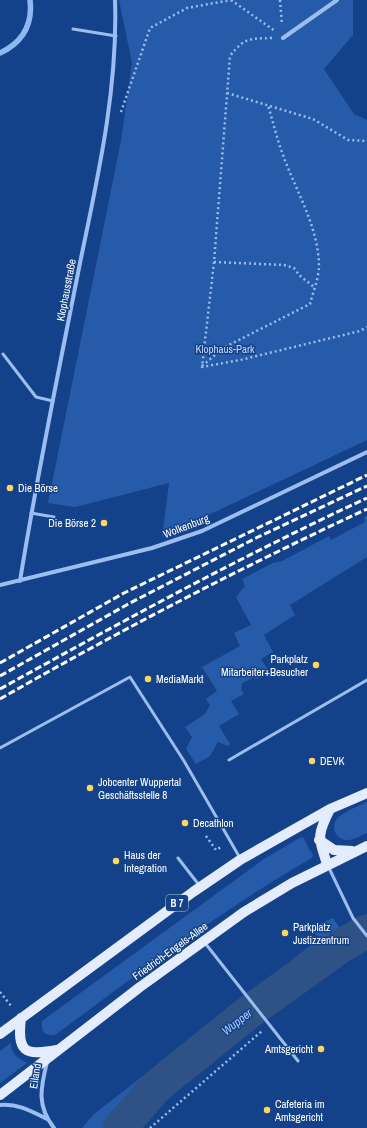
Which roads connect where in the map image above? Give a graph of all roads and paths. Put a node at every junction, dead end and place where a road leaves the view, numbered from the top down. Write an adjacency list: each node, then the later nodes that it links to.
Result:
1 (116, 0): 7 (street, Klophausstraße)
2 (231, 0): 8 (path); 11 (path)
3 (280, 0): 5 (path)
4 (337, 0): 8 (street)
5 (281, 14)
6 (73, 29): 7 (lane)
7 (116, 36): 18 (street, Klophausstraße)
8 (283, 38): 9 (path)
9 (227, 93): 10 (path); 13 (path)
10 (268, 105): 12 (path); 14 (path)
11 (121, 114)
12 (367, 141)
13 (214, 262): 14 (path); 17 (path)
14 (314, 287): 17 (path)
15 (367, 327): 17 (path)
16 (3, 354): 18 (lane)
17 (202, 367)
18 (53, 401): 20 (street, Klophausstraße)
19 (367, 452): 22 (street, Wolkenburg)
20 (31, 513): 21 (lane); 22 (street, Klophausstraße)
21 (54, 517)
22 (20, 581): 23 (street, Wolkenburg)
23 (0, 585)
24 (367, 680): 26 (lane)
25 (0, 748): 31 (lane)
26 (229, 760)
27 (367, 793): 28 (main road, B 7)
28 (330, 809): 30 (main road); 35 (main road, B 7)
29 (206, 836): 31 (path)
30 (319, 840): 33 (main road); 36 (main road)
31 (230, 841): 35 (lane)
32 (367, 846): 33 (main road, Friedrich-Engels-Allee)
33 (353, 852): 36 (main road, Friedrich-Engels-Allee)
34 (178, 858): 37 (lane)
35 (240, 860): 37 (main road, B 7)
36 (327, 864): 38 (lane); 39 (main road, Friedrich-Engels-Allee)
37 (200, 887): 41 (main road, B 7)
38 (367, 936)
39 (204, 941): 42 (lane); 44 (main road, Friedrich-Engels-Allee)
40 (0, 992): 41 (path)
41 (21, 1018): 43 (main road, B 7); 44 (main road)
42 (270, 1024): 46 (lane); 51 (path)
43 (0, 1034)
44 (59, 1050): 45 (main road, Friedrich-Engels-Allee)
45 (47, 1059): 47 (main road, Friedrich-Engels-Allee); 49 (street, Eiland)
46 (298, 1061)
47 (0, 1095)
48 (0, 1104): 49 (street)
49 (47, 1118): 50 (street, Eiland)
50 (54, 1128)
51 (150, 1128)

